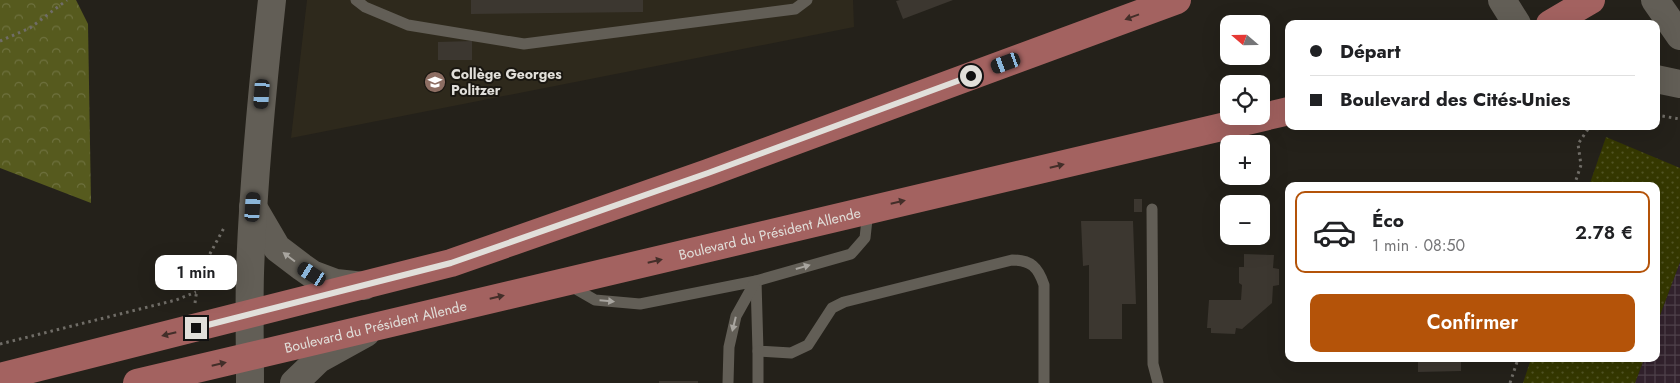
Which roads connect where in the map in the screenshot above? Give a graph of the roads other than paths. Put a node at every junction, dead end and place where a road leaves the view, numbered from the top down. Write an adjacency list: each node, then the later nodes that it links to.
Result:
1 (272, 0): 14 (street)
2 (356, 0): 3 (lane)
3 (807, 0)
4 (1178, 0): 19 (main road, one-way to 19)
5 (1502, 0): 8 (street)
6 (1591, 0): 9 (main road)
7 (1656, 0): 10 (street)
8 (1514, 20)
9 (1557, 20)
10 (1680, 36)
11 (1660, 80): 12 (street)
12 (1680, 84)
13 (1285, 112): 15 (main road, Boulevard du Président Allende, one-way to 13)
14 (253, 207): 19 (street, one-way to 14); 20 (street)
15 (868, 209): 17 (lane, one-way to 15); 18 (main road, Boulevard du Président Allende, one-way to 15)
16 (1152, 210): 30 (lane)
17 (756, 281): 18 (lane, one-way to 17); 22 (lane); 27 (lane, one-way to 27)
18 (563, 282): 21 (main road, Boulevard du Président Allende, one-way to 18)
19 (365, 286): 20 (main road)
20 (250, 314): 23 (street); 24 (main road, one-way to 24)
21 (381, 324): 23 (main road, Boulevard du Président Allende); 26 (street)
22 (758, 351): 28 (lane); 29 (lane)
23 (250, 370): 25 (main road, Boulevard du Président Allende, one-way to 23)
24 (0, 377)
25 (137, 383)
26 (294, 383)
27 (728, 383)
28 (758, 383)
29 (1044, 383)
30 (1158, 383)

